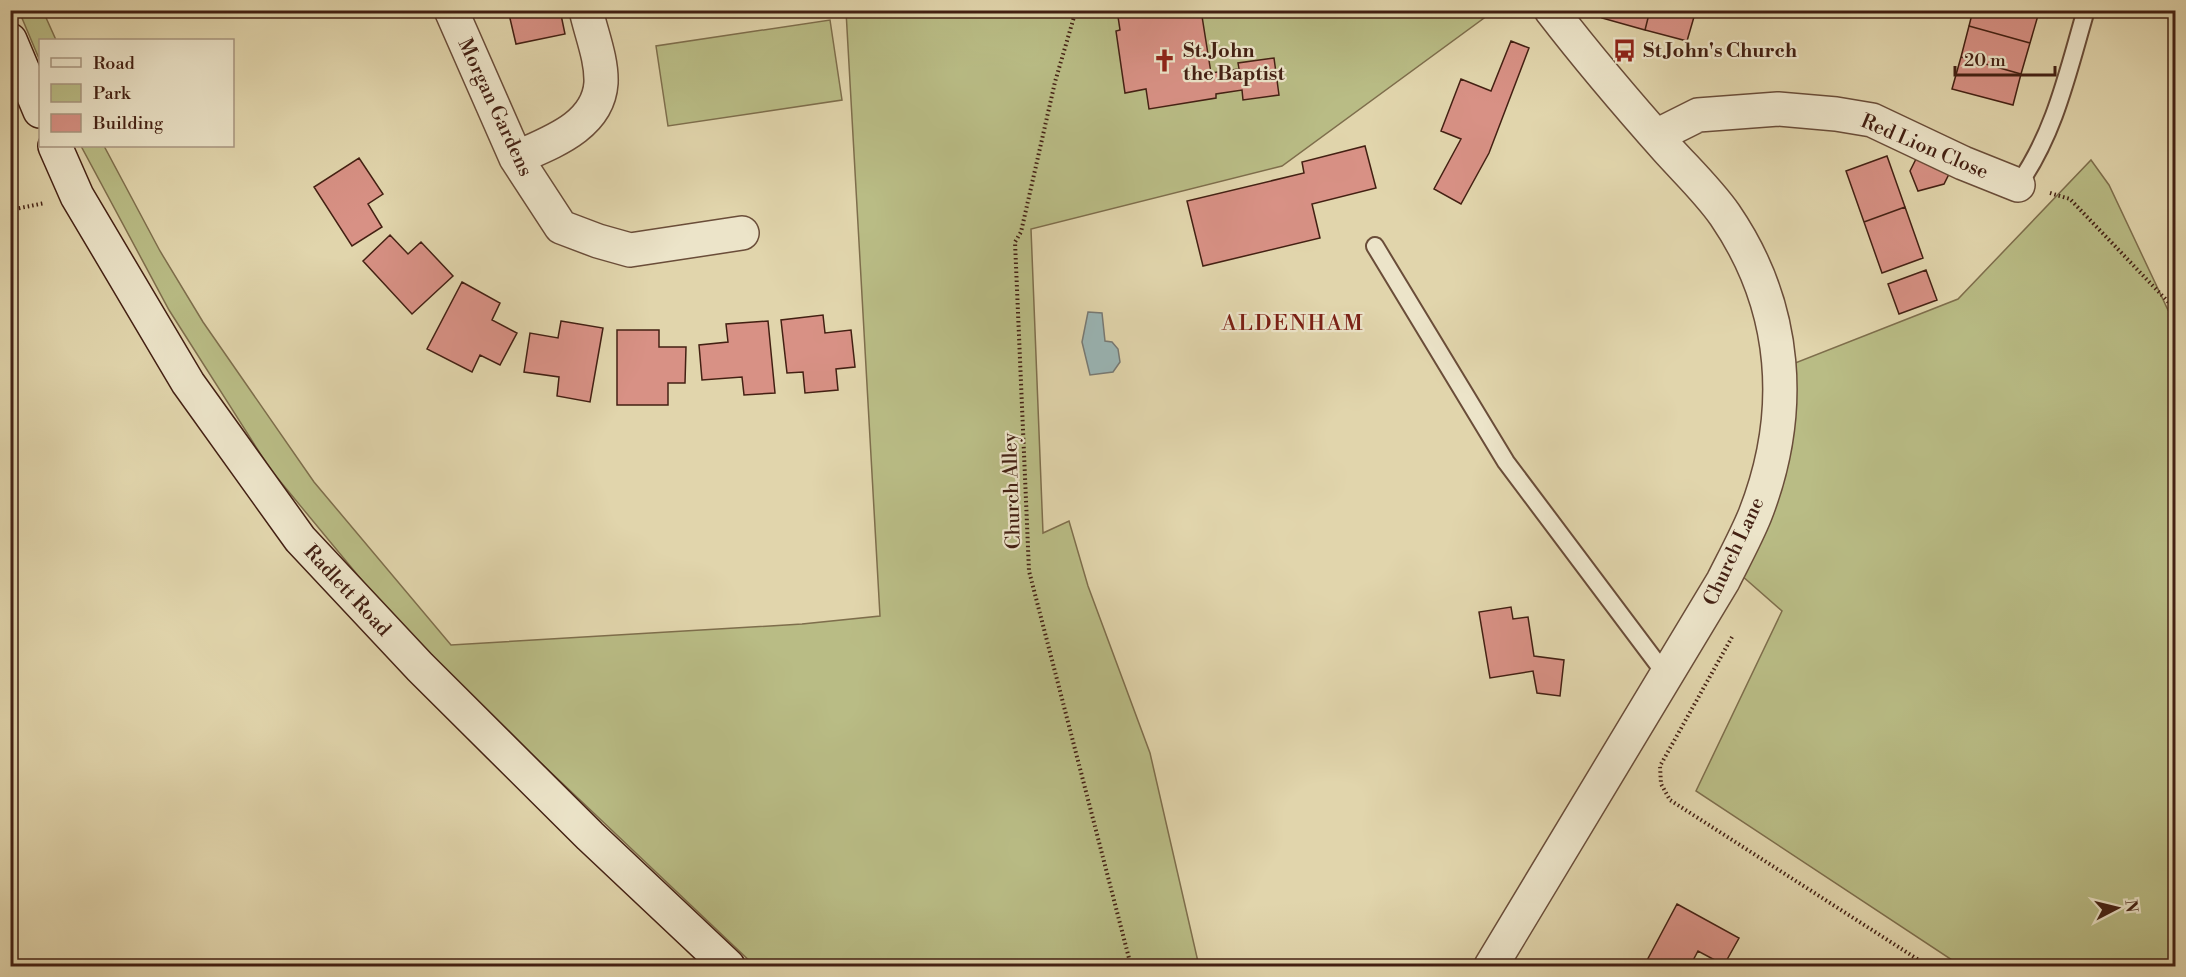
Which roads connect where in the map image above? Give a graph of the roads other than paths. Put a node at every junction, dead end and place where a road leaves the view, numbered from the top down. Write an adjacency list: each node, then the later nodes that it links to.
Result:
1 (451, 10): 9 (street, Morgan Gardens)
2 (586, 10): 9 (street)
3 (1551, 10): 7 (street, Church Lane)
4 (2086, 10): 10 (lane)
5 (10, 40): 6 (street)
6 (39, 109)
7 (1656, 136): 10 (street, Red Lion Close); 13 (street, Church Lane)
8 (55, 147): 14 (street, Radlett Road)
9 (516, 158): 11 (street, Morgan Gardens)
10 (2018, 185)
11 (742, 233)
12 (1375, 246): 13 (lane)
13 (1666, 675): 15 (street, Church Lane)
14 (728, 966)
15 (1491, 966)

